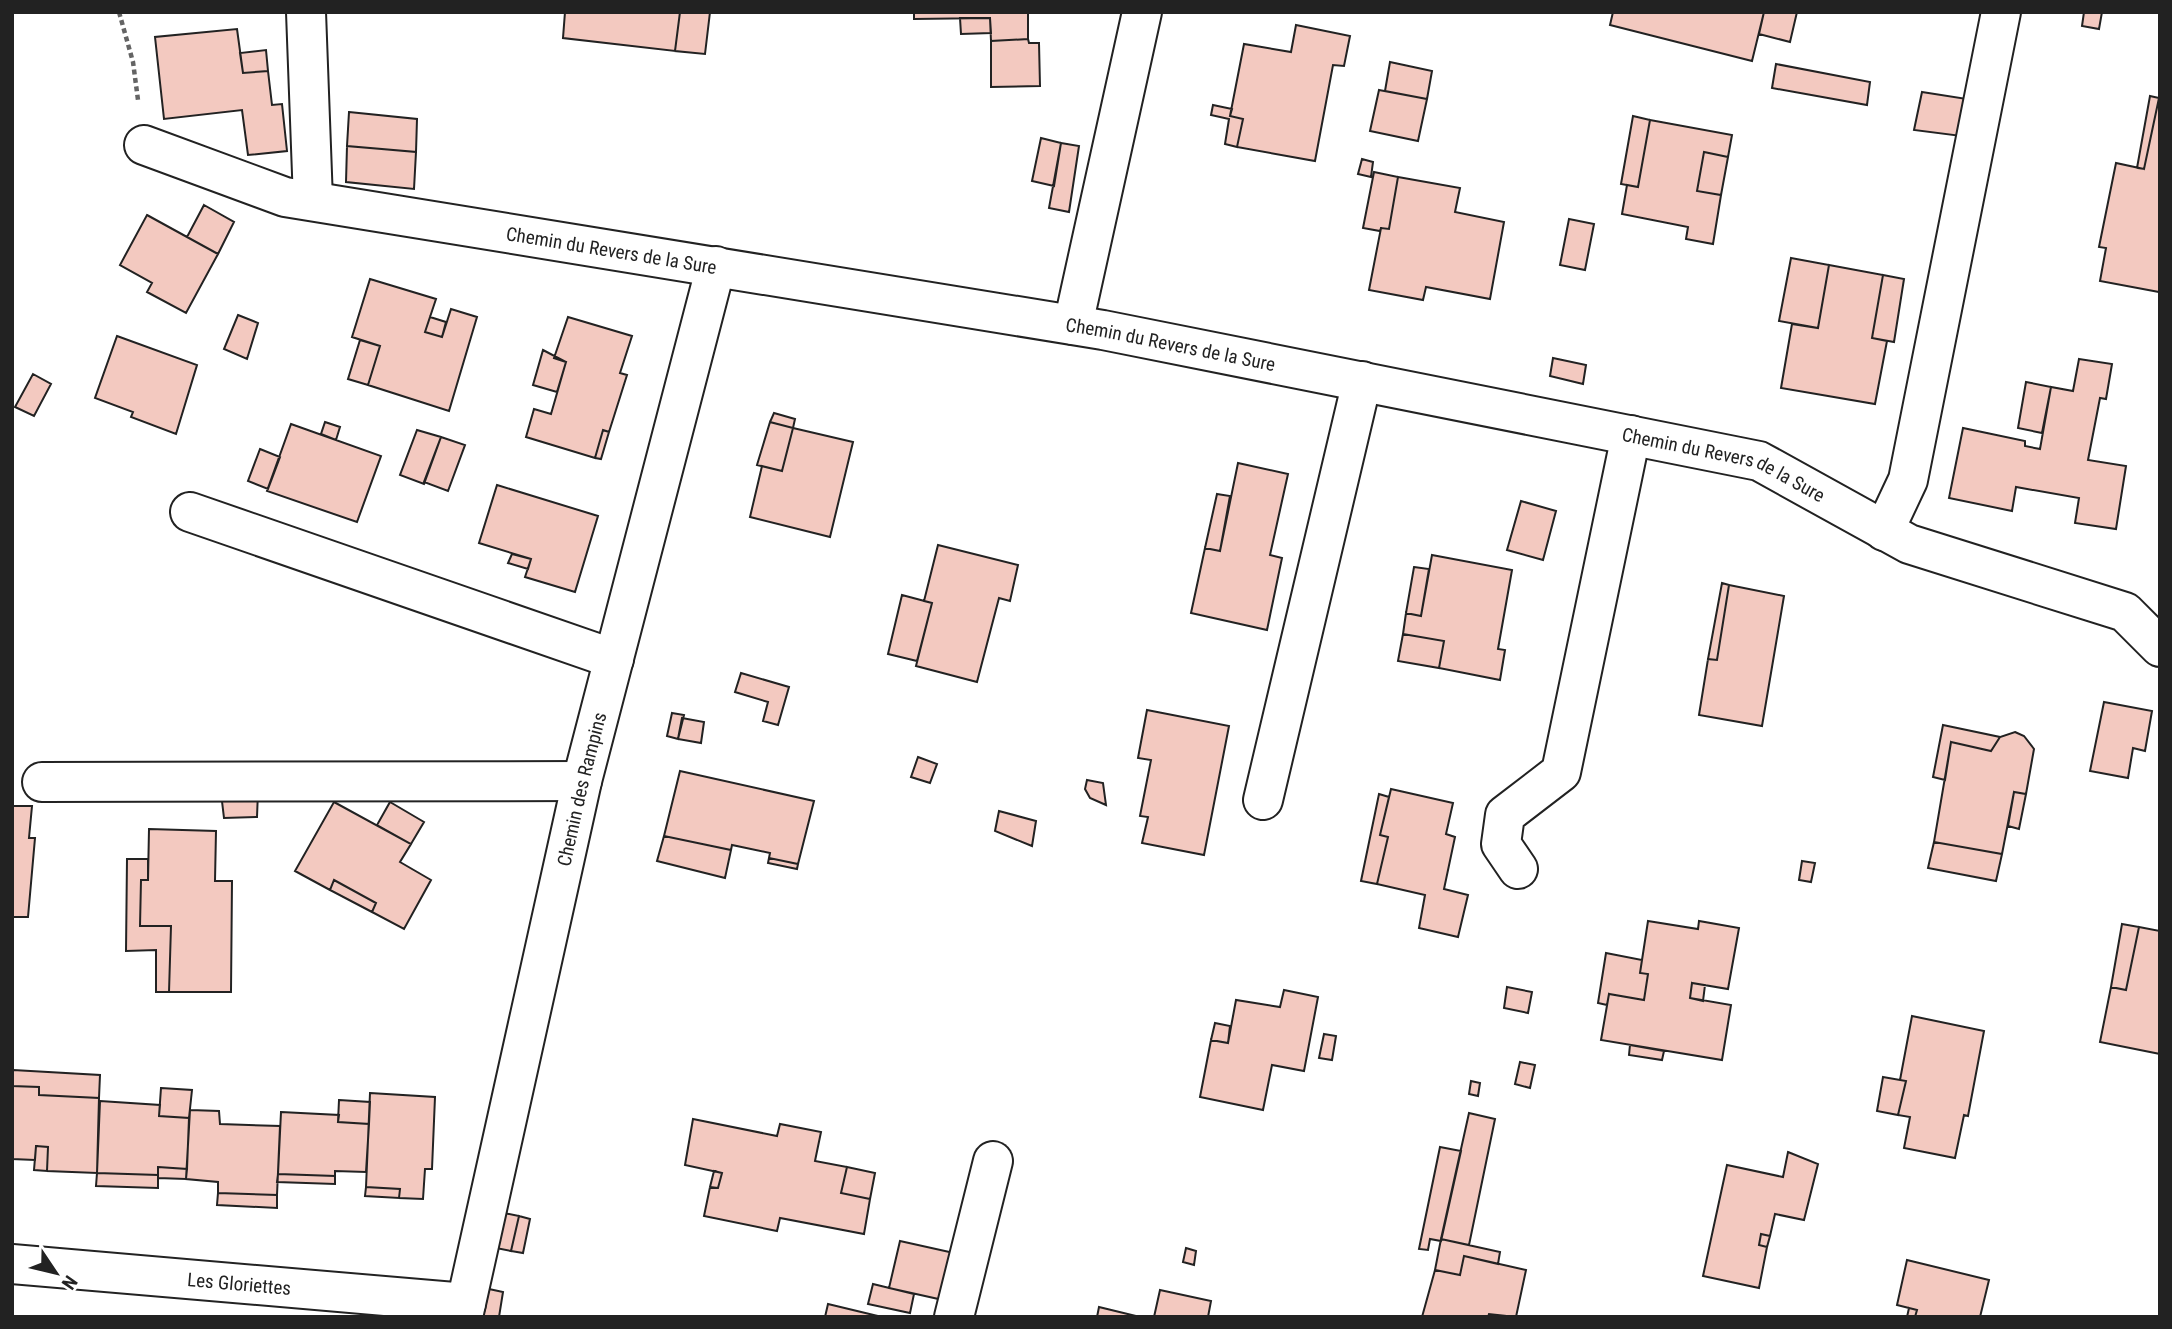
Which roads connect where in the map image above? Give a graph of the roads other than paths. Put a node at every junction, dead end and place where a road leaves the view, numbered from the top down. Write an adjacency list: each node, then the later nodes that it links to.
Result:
1 (306, 12): 5 (street)
2 (1142, 12): 7 (street)
3 (2001, 12): 11 (street)
4 (144, 145): 5 (street, Chemin du Revers de la Sure)
5 (313, 201): 6 (street, Chemin du Revers de la Sure)
6 (716, 266): 7 (street, Chemin du Revers de la Sure); 13 (street, Chemin des Rampins)
7 (1073, 325): 8 (street, Chemin du Revers de la Sure)
8 (1362, 382): 9 (street, Chemin du Revers de la Sure); 16 (street)
9 (1631, 435): 11 (street, Chemin du Revers de la Sure); 17 (street)
10 (190, 512): 13 (street)
11 (1885, 531): 12 (street, Chemin du Revers de la Sure)
12 (2160, 647)
13 (614, 659): 14 (street, Chemin des Rampins)
14 (582, 781): 15 (street); 20 (street, Chemin des Rampins)
15 (42, 782)
16 (1263, 800)
17 (1518, 869)
18 (993, 1161): 21 (street)
19 (12, 1264): 20 (street, Les Gloriettes)
20 (464, 1310)
21 (954, 1317)

